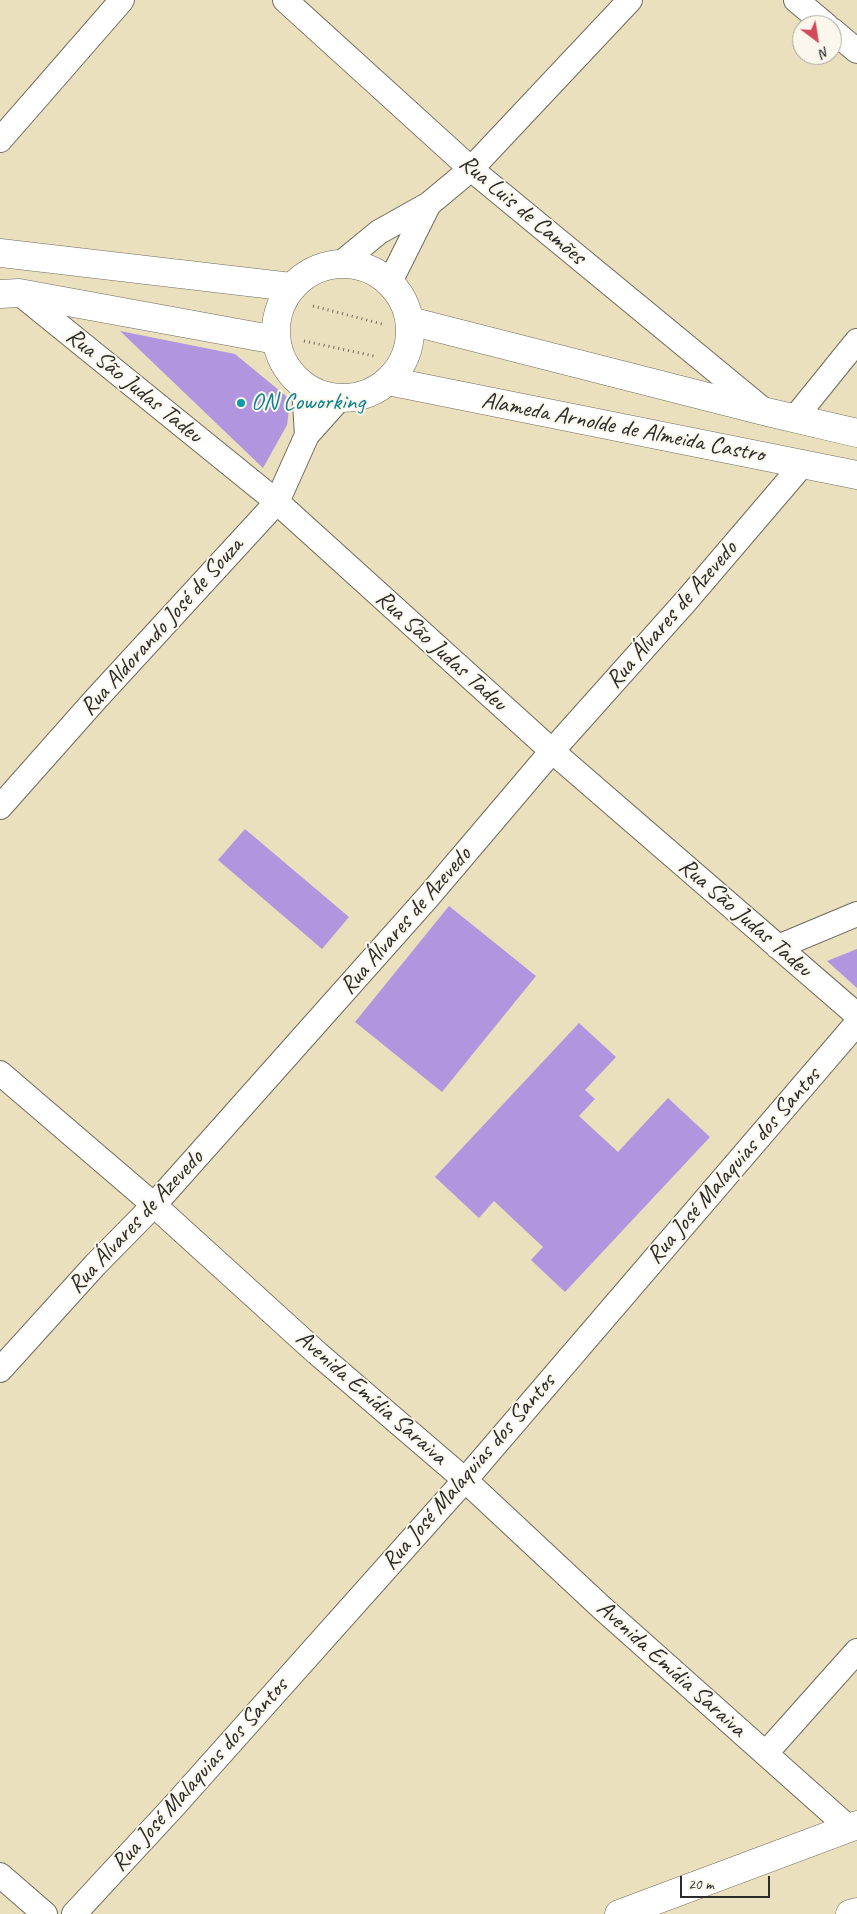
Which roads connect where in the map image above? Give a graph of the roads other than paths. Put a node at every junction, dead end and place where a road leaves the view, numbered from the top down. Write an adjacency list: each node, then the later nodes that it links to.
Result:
1 (122, 0): 8 (street)
2 (285, 0): 9 (street, Rua Luis de Camões)
3 (630, 0): 9 (street)
4 (796, 0): 5 (street)
5 (814, 15)
6 (842, 38): 7 (street)
7 (857, 51)
8 (0, 140)
9 (471, 169): 10 (street); 22 (street, Rua Luis de Camões)
10 (429, 204): 12 (street); 13 (street)
11 (0, 253): 14 (main road)
12 (340, 264): 13 (main road); 14 (main road)
13 (390, 282): 16 (main road)
14 (291, 287): 17 (main road)
15 (10, 294): 17 (main road); 28 (street, Rua São Judas Tadeu)
16 (410, 321): 19 (main road); 22 (main road, Alameda Arnolde de Almeida Castro)
17 (276, 340): 20 (main road)
18 (857, 341): 23 (street)
19 (388, 381): 21 (main road); 26 (main road, Alameda Arnolde de Almeida Castro)
20 (304, 387): 21 (main road); 25 (street, Rua Aldorando José de Souza)
21 (340, 398): 25 (street, Rua Aldorando José de Souza)
22 (767, 412): 23 (main road, Alameda Arnolde de Almeida Castro)
23 (794, 419): 24 (main road, Alameda Arnolde de Almeida Castro)
24 (857, 433)
25 (307, 435): 28 (street, Rua Aldorando José de Souza)
26 (803, 464): 27 (main road, Alameda Arnolde de Almeida Castro); 29 (street, Rua Álvares de Azevedo)
27 (857, 475)
28 (277, 502): 29 (street, Rua São Judas Tadeu); 30 (street, Rua Aldorando José de Souza)
29 (552, 751): 32 (street, Rua São Judas Tadeu); 36 (street, Rua Álvares de Azevedo)
30 (0, 807)
31 (857, 914): 32 (street)
32 (778, 947): 33 (street, Rua São Judas Tadeu)
33 (857, 1015)
34 (857, 1023): 38 (street, Rua José Malaquias dos Santos)
35 (0, 1073): 36 (street, Avenida Emídia Saraiva)
36 (154, 1205): 37 (street, Rua Álvares de Azevedo); 38 (street, Avenida Emídia Saraiva)
37 (0, 1370)
38 (465, 1480): 40 (street, Avenida Emídia Saraiva); 45 (street, Rua José Malaquias dos Santos)
39 (857, 1651): 40 (street)
40 (766, 1753): 41 (street, Avenida Emídia Saraiva)
41 (853, 1826): 46 (main road)
42 (0, 1875): 44 (street)
43 (857, 1912): 47 (main road)
44 (45, 1914)
45 (74, 1914)
46 (619, 1914)
47 (850, 1914)

